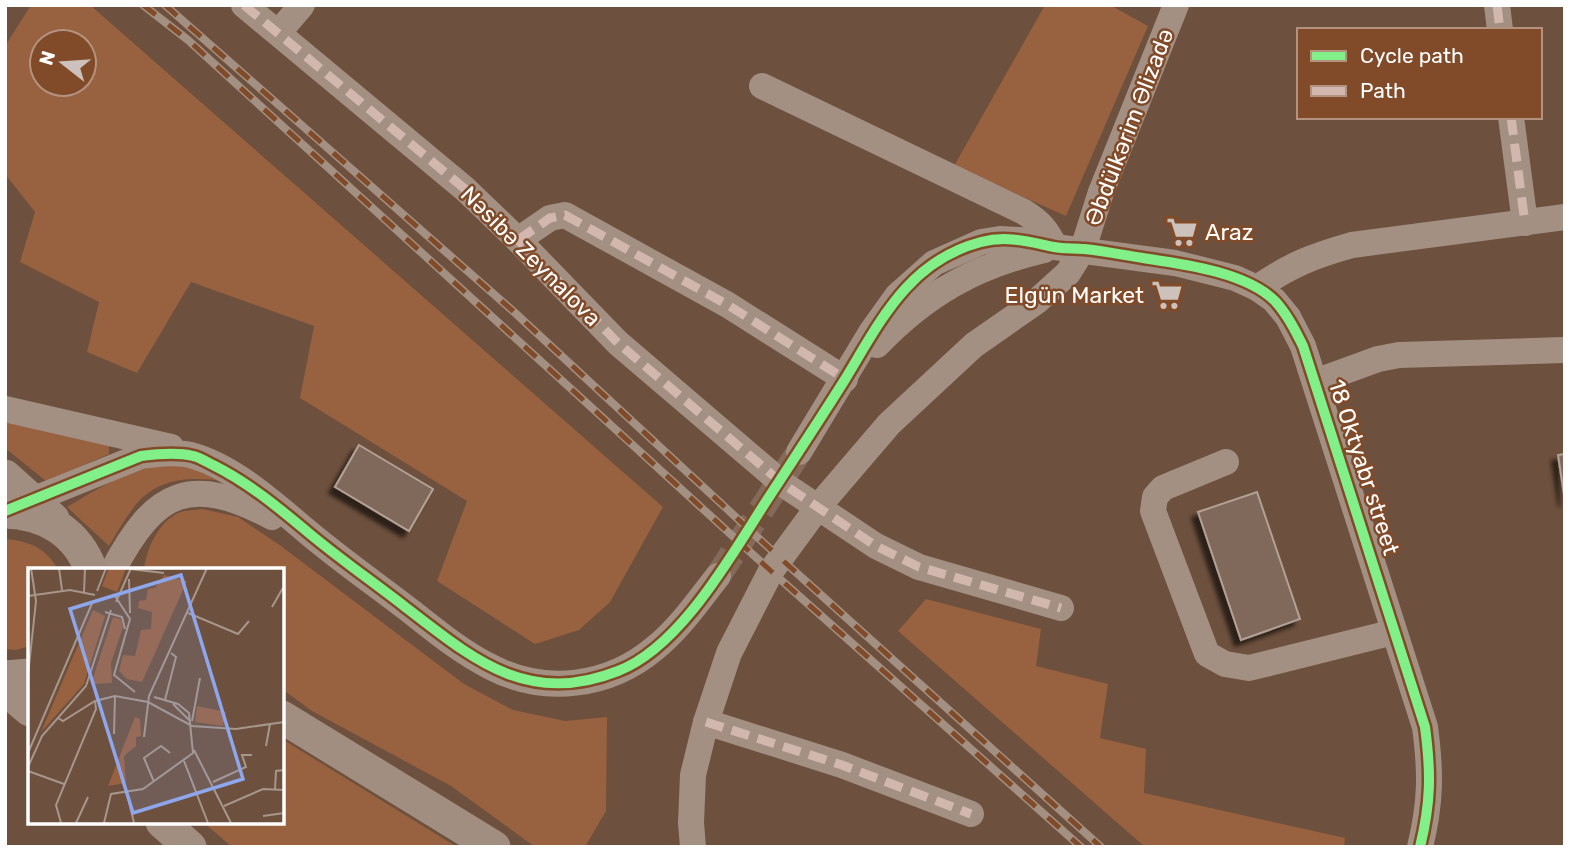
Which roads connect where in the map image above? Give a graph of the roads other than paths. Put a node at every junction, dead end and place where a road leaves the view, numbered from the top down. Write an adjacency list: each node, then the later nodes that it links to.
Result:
1 (244, 5): 6 (street, Nəsibə Zeynalova)
2 (302, 5): 6 (street)
3 (1176, 5): 13 (street, Əbdülkərim Əlizadə)
4 (1497, 5): 5 (street)
5 (1500, 28)
6 (278, 33): 11 (street, Nəsibə Zeynalova)
7 (762, 86): 12 (street)
8 (1511, 119): 10 (street)
9 (1565, 217): 10 (street)
10 (1525, 223): 14 (street)
11 (519, 240): 16 (street); 23 (street, Nəsibə Zeynalova)
12 (1055, 247): 13 (street, 18 Oktyabr street); 16 (street, 18 Oktyabr street)
13 (1083, 249): 14 (street, 18 Oktyabr street); 23 (street, Əbdülkərim Əlizadə)
14 (1257, 288): 17 (street, 18 Oktyabr street)
15 (1565, 350): 17 (street)
16 (845, 379): 19 (street, 18 Oktyabr street)
17 (1315, 382): 30 (street, 18 Oktyabr street)
18 (5, 410): 20 (street)
19 (799, 452)
20 (193, 456): 24 (street); 25 (street)
21 (1226, 462): 30 (street)
22 (5, 476): 24 (main road)
23 (818, 507): 29 (street, Nəsibə Zeynalova); 36 (street, Əbdülkərim Əlizadə)
24 (15, 508): 26 (main road)
25 (317, 541): 27 (street); 28 (street)
26 (96, 568)
27 (99, 568)
28 (718, 576)
29 (1061, 608)
30 (1394, 632): 42 (street, 18 Oktyabr street)
31 (28, 676): 32 (main road)
32 (5, 677)
33 (5, 689): 34 (main road)
34 (28, 708)
35 (284, 718): 40 (main road)
36 (706, 722): 37 (street); 41 (street, Əbdülkərim Əlizadə)
37 (971, 814)
38 (164, 824): 39 (main road)
39 (190, 847)
40 (494, 847)
41 (693, 847)
42 (1420, 847)

